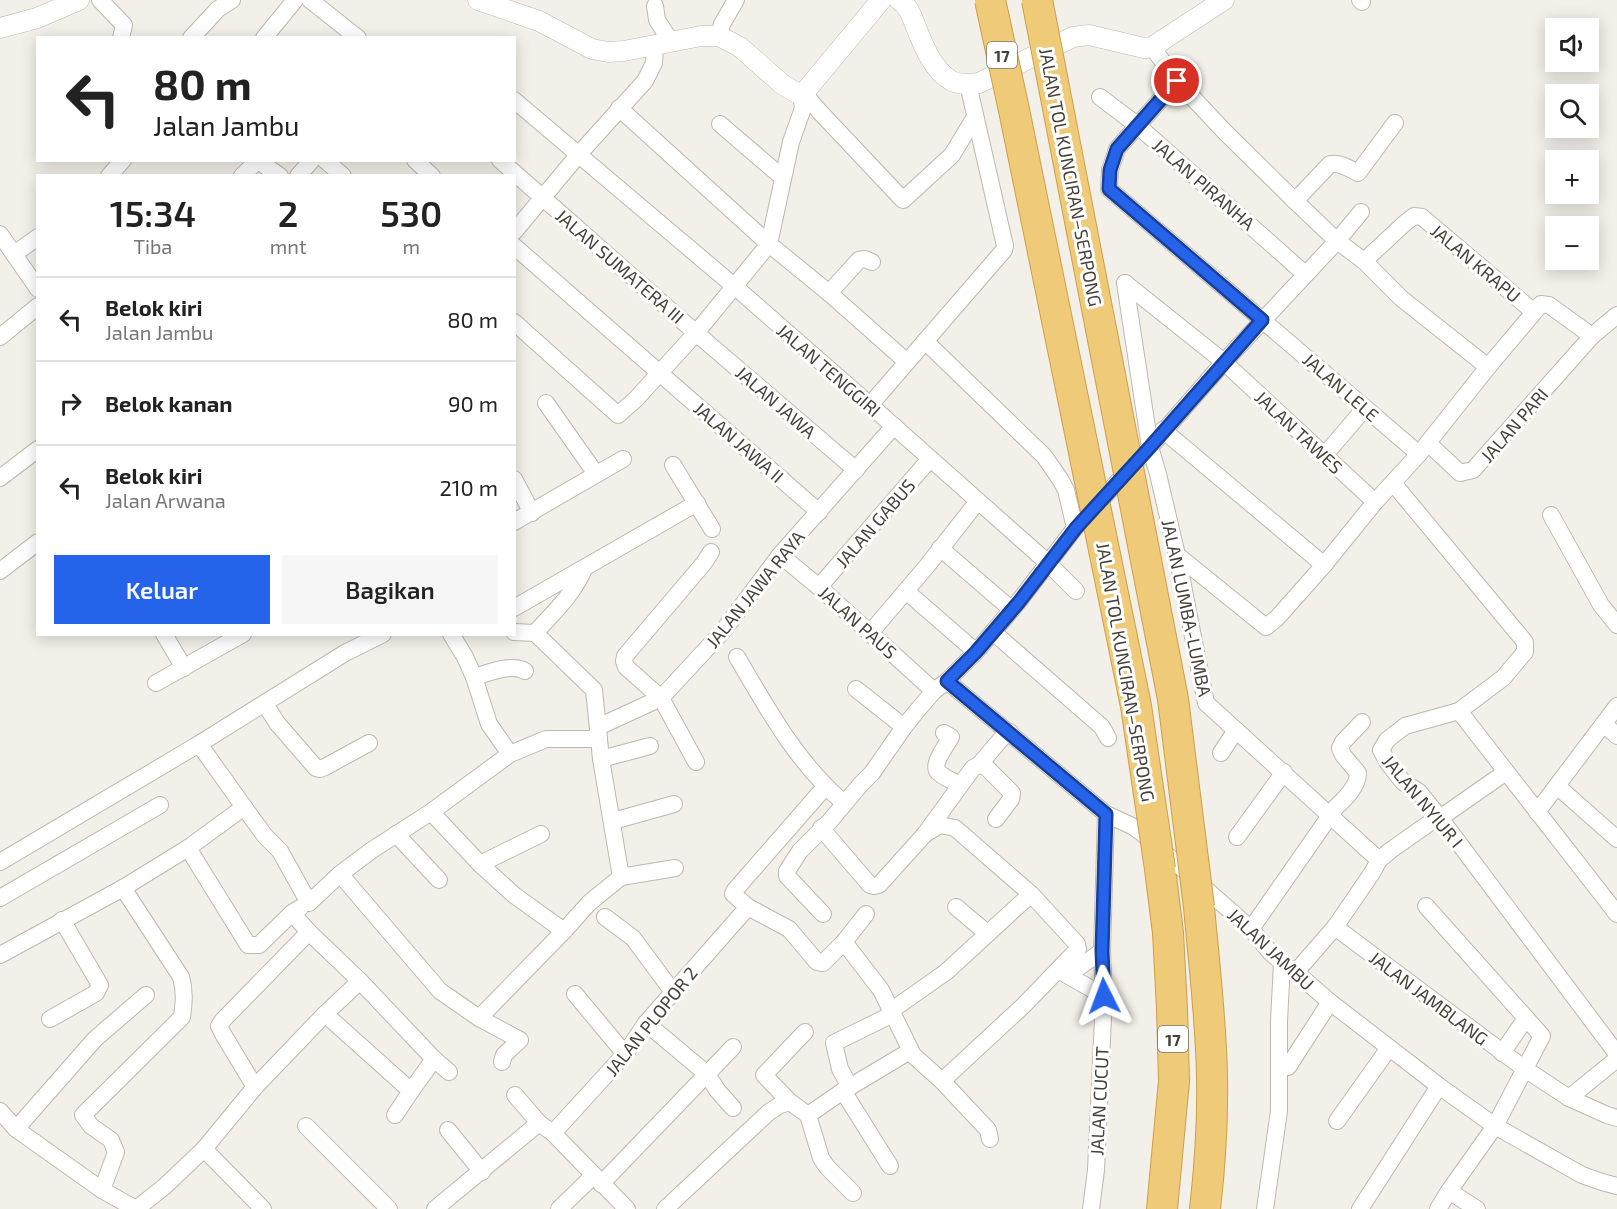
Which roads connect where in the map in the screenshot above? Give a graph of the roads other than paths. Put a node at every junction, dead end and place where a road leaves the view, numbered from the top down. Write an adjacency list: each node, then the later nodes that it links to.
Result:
1 (79, 0): 14 (street)
2 (100, 0): 16 (street)
3 (232, 0): 17 (street)
4 (295, 0): 18 (street)
5 (310, 0): 15 (street)
6 (478, 0): 20 (street)
7 (736, 0): 19 (street)
8 (881, 0): 24 (street)
9 (898, 0): 23 (street)
10 (990, 0): 271 (highway, JALAN TOL KUNCIRAN–SERPONG / 17, bridge)
11 (1037, 0): 272 (highway, JALAN TOL KUNCIRAN–SERPONG / 17, bridge)
12 (1224, 0): 21 (street)
13 (655, 6): 20 (street)
14 (0, 28)
15 (349, 35)
16 (121, 36)
17 (193, 36)
18 (266, 36)
19 (720, 36): 20 (street); 24 (street)
20 (663, 44): 27 (street)
21 (1152, 46): 22 (street); 23 (street)
22 (1177, 81): 31 (street); 50 (street)
23 (968, 84): 28 (street)
24 (802, 93): 28 (street); 48 (street)
25 (1100, 97): 31 (street, JALAN PIRANHA)
26 (516, 101): 32 (street, JALAN TENGGIRI)
27 (619, 108): 32 (street); 55 (street)
28 (975, 117): 73 (street)
29 (1395, 123): 50 (street)
30 (720, 124): 48 (street)
31 (1137, 125): 60 (street, JALAN PIRANHA); 68 (street, JALAN LELE)
32 (579, 154): 49 (street); 63 (street, JALAN TENGGIRI)
33 (121, 162): 40 (street)
34 (255, 162): 41 (street)
35 (260, 162): 42 (street)
36 (310, 162): 43 (street)
37 (327, 162): 44 (street)
38 (417, 162): 45 (street)
39 (502, 162): 47 (street, JALAN SUMATERA III)
40 (111, 174)
41 (244, 174)
42 (277, 174)
43 (300, 174)
44 (341, 174)
45 (430, 174)
46 (516, 174): 49 (street, JALAN SUMATERA III)
47 (516, 174)
48 (783, 178): 55 (street)
49 (543, 198): 52 (street); 70 (street, JALAN SUMATERA III)
50 (1295, 201): 54 (street)
51 (1361, 212): 54 (street)
52 (516, 230)
53 (36, 238): 56 (street)
54 (1336, 241): 58 (street); 60 (street)
55 (769, 244): 63 (street); 64 (street)
56 (6, 246): 62 (street)
57 (516, 248): 77 (street, JALAN JAWA II)
58 (1364, 261): 66 (street, JALAN KRAPU); 76 (street)
59 (872, 262): 64 (street)
60 (1305, 274): 68 (street)
61 (1125, 283): 74 (street, JALAN TAWES); 83 (street, JALAN LUMBA-LUMBA)
62 (36, 286)
63 (735, 288): 70 (street); 79 (street, JALAN TENGGIRI)
64 (829, 293): 75 (street)
65 (36, 308): 71 (street)
66 (1533, 312): 72 (street); 76 (street)
67 (1617, 315): 72 (street)
68 (1262, 320): 74 (street); 80 (street, JALAN LELE)
69 (516, 324): 77 (street)
70 (696, 333): 77 (street); 90 (street, JALAN JAWA)
71 (0, 336)
72 (1592, 336): 84 (street, JALAN PARI)
73 (926, 341): 75 (street); 102 (street)
74 (1224, 362): 82 (street); 86 (street, JALAN TAWES)
75 (907, 363): 79 (street)
76 (1488, 367): 84 (street)
77 (659, 373): 98 (street, JALAN JAWA II)
78 (546, 403): 91 (street)
79 (870, 405): 81 (street, JALAN TENGGIRI)
80 (1365, 408): 84 (street, JALAN LELE); 86 (street)
81 (894, 426): 88 (street, JALAN TENGGIRI); 90 (street, JALAN JAWA RAYA)
82 (1163, 430): 83 (street); 110 (street)
83 (1150, 447): 102 (street); 108 (street, JALAN LUMBA-LUMBA)
84 (1424, 449): 94 (street)
85 (36, 451): 92 (street)
86 (1324, 456): 96 (street, JALAN TAWES)
87 (623, 459): 91 (street)
88 (930, 459): 95 (street, JALAN TENGGIRI); 113 (street, JALAN GABUS)
89 (673, 465): 97 (street)
90 (855, 470): 98 (street, JALAN JAWA RAYA)
91 (596, 474): 99 (street)
92 (0, 478)
93 (516, 483): 99 (street)
94 (1393, 483): 96 (street); 138 (street, JALAN NYIUR I)
95 (978, 501): 105 (street); 109 (street, JALAN TENGGIRI)
96 (1375, 502): 110 (street)
97 (697, 503): 103 (street); 111 (street)
98 (819, 512): 107 (street, JALAN JAWA RAYA)
99 (532, 513): 101 (street)
100 (1551, 515): 118 (street)
101 (516, 521)
102 (1076, 528): 109 (street)
103 (712, 529)
104 (36, 544): 112 (street)
105 (940, 548): 114 (street); 117 (street)
106 (711, 552): 135 (street)
107 (780, 555): 113 (street, JALAN PAUS); 135 (street, JALAN JAWA RAYA)
108 (1177, 555): 110 (street); 142 (street, JALAN LUMBA-LUMBA)
109 (1048, 563): 115 (street, JALAN TENGGIRI); 117 (street)
110 (1324, 565)
111 (584, 569): 116 (street); 121 (street)
112 (0, 571)
113 (819, 587): 122 (street, JALAN PAUS)
114 (906, 591): 122 (street); 127 (street)
115 (1076, 591)
116 (516, 607)
117 (1012, 610): 120 (street)
118 (1617, 625)
119 (516, 632): 121 (street)
120 (993, 632): 127 (street); 147 (street)
121 (535, 633): 145 (street)
122 (870, 633): 133 (street, JALAN PAUS)
123 (165, 636): 129 (street)
124 (240, 636): 129 (street)
125 (375, 636): 136 (street)
126 (452, 636): 131 (street)
127 (976, 652): 133 (street)
128 (737, 657): 160 (street)
129 (184, 668): 132 (street)
130 (525, 671): 131 (street)
131 (474, 677): 152 (street)
132 (156, 683)
133 (941, 686): 141 (street); 144 (street, JALAN JAMBU)
134 (856, 689): 141 (street)
135 (661, 698): 145 (street, JALAN JAWA RAYA); 154 (street)
136 (265, 704): 148 (street); 149 (street)
137 (1617, 706): 140 (street)
138 (1459, 711): 157 (street); 169 (street, JALAN NYIUR I)
139 (1362, 722): 168 (street)
140 (1604, 724): 146 (street); 159 (street)
141 (904, 726): 161 (street)
142 (1236, 730): 151 (street); 156 (street, JALAN LUMBA-LUMBA)
143 (944, 732): 158 (street)
144 (1010, 732): 155 (street); 167 (street, JALAN JAMBU)
145 (599, 733): 152 (street); 153 (street)
146 (1617, 736)
147 (1108, 738)
148 (369, 743)
149 (200, 744): 164 (street); 180 (street)
150 (650, 746): 153 (street)
151 (1221, 753)
152 (510, 754): 165 (street)
153 (602, 759): 171 (street)
154 (696, 762)
155 (979, 765): 158 (street); 170 (street)
156 (1284, 772): 168 (street, JALAN LUMBA-LUMBA); 176 (street)
157 (1506, 772): 166 (street); 169 (street)
158 (959, 785): 175 (street)
159 (1557, 786): 166 (street); 177 (street)
160 (825, 787): 161 (street); 191 (street)
161 (844, 803): 172 (street)
162 (674, 804): 171 (street)
163 (160, 805): 188 (street)
164 (244, 807): 178 (street); 189 (street)
165 (431, 812): 173 (street); 181 (street)
166 (1537, 812): 196 (street)
167 (1106, 814): 200 (street, JALAN JAMBU); 205 (street, JALAN CUCUT)
168 (1330, 816): 179 (street, JALAN LUMBA-LUMBA); 200 (street)
169 (1440, 818): 179 (street); 227 (street, JALAN NYIUR I)
170 (996, 819)
171 (613, 821): 184 (street)
172 (821, 828): 175 (street); 194 (street)
173 (396, 834): 183 (street); 185 (street)
174 (541, 834): 181 (street)
175 (925, 834): 187 (street)
176 (1238, 837)
177 (1617, 839)
178 (188, 848): 186 (street); 193 (street)
179 (1379, 860): 199 (street)
180 (0, 862)
181 (480, 864): 201 (street)
182 (675, 868): 184 (street)
183 (340, 874): 189 (street); 217 (street)
184 (621, 877): 201 (street)
185 (439, 880)
186 (123, 888): 198 (street); 260 (street)
187 (1031, 894): 203 (street); 208 (street)
188 (0, 898)
189 (309, 903): 193 (street)
190 (1426, 906): 218 (street)
191 (748, 907): 204 (street); 210 (street, JALAN PLOPOR 2)
192 (956, 907): 203 (street)
193 (292, 913): 202 (street)
194 (824, 914)
195 (866, 914): 204 (street)
196 (1617, 914)
197 (605, 917): 210 (street)
198 (62, 920): 206 (street); 219 (street)
199 (1335, 927): 207 (street); 225 (street, JALAN JAMBLANG)
200 (1251, 929): 207 (street, JALAN JAMBU)
201 (564, 931): 217 (street)
202 (309, 932): 209 (street); 237 (street)
203 (987, 933): 215 (street)
204 (844, 942): 215 (street)
205 (1102, 951): 208 (street); 213 (street, JALAN CUCUT)
206 (0, 955)
207 (1289, 968): 214 (street, JALAN JAMBU); 273 (street)
208 (1063, 973): 213 (street); 235 (street)
209 (360, 981): 216 (street); 228 (street)
210 (673, 992): 220 (street, JALAN PLOPOR 2)
211 (146, 994): 251 (street)
212 (575, 994): 226 (street)
213 (1104, 996): 270 (street, JALAN CUCUT)
214 (1330, 1002): 223 (street, JALAN JAMBU); 231 (street)
215 (892, 1012): 224 (street); 238 (street)
216 (325, 1014): 237 (street); 239 (street)
217 (478, 1018): 230 (street)
218 (1526, 1018): 225 (street); 232 (street)
219 (50, 1019)
220 (646, 1023): 226 (street, JALAN PLOPOR 2); 234 (street)
221 (805, 1032): 242 (street)
222 (733, 1047): 234 (street)
223 (1389, 1048): 236 (street, JALAN JAMBU); 248 (street)
224 (910, 1051): 235 (street); 238 (street)
225 (1502, 1053): 232 (street, JALAN JAMBLANG)
226 (625, 1054): 252 (street, JALAN PLOPOR 2)
227 (1617, 1054)
228 (434, 1059): 233 (street); 239 (street)
229 (1617, 1059): 241 (street)
230 (502, 1062)
231 (1288, 1066)
232 (1525, 1069): 241 (street, JALAN JAMBLANG); 250 (street)
233 (450, 1072)
234 (708, 1074): 243 (street); 258 (street)
235 (942, 1081): 254 (street)
236 (1439, 1086): 250 (street, JALAN JAMBU); 274 (street)
237 (255, 1087): 255 (street)
238 (846, 1089): 246 (street); 256 (street)
239 (411, 1091): 245 (street)
240 (515, 1095): 252 (street)
241 (1569, 1098): 247 (street, JALAN JAMBLANG)
242 (790, 1102): 246 (street); 269 (street)
243 (733, 1108)
244 (0, 1112): 251 (street)
245 (395, 1115)
246 (808, 1115): 262 (street)
247 (1617, 1118)
248 (1337, 1121)
249 (306, 1126): 265 (street)
250 (1495, 1126): 259 (street, JALAN JAMBU); 261 (street)
251 (16, 1129): 260 (street)
252 (546, 1129): 257 (street, JALAN PLOPOR 2); 258 (street)
253 (448, 1130): 257 (street)
254 (990, 1139)
255 (204, 1149): 263 (street); 264 (street)
256 (890, 1166)
257 (482, 1172): 266 (street, JALAN PLOPOR 2)
258 (597, 1180): 267 (street); 268 (street)
259 (1617, 1186)
260 (102, 1190): 263 (street)
261 (1449, 1191): 275 (street); 276 (street)
262 (853, 1193)
263 (135, 1209)
264 (263, 1209)
265 (389, 1209)
266 (435, 1209)
267 (559, 1209)
268 (627, 1209)
269 (665, 1209)
270 (1091, 1209)
271 (1162, 1209)
272 (1205, 1209)
273 (1265, 1209)
274 (1360, 1209)
275 (1438, 1209)
276 (1477, 1209)

